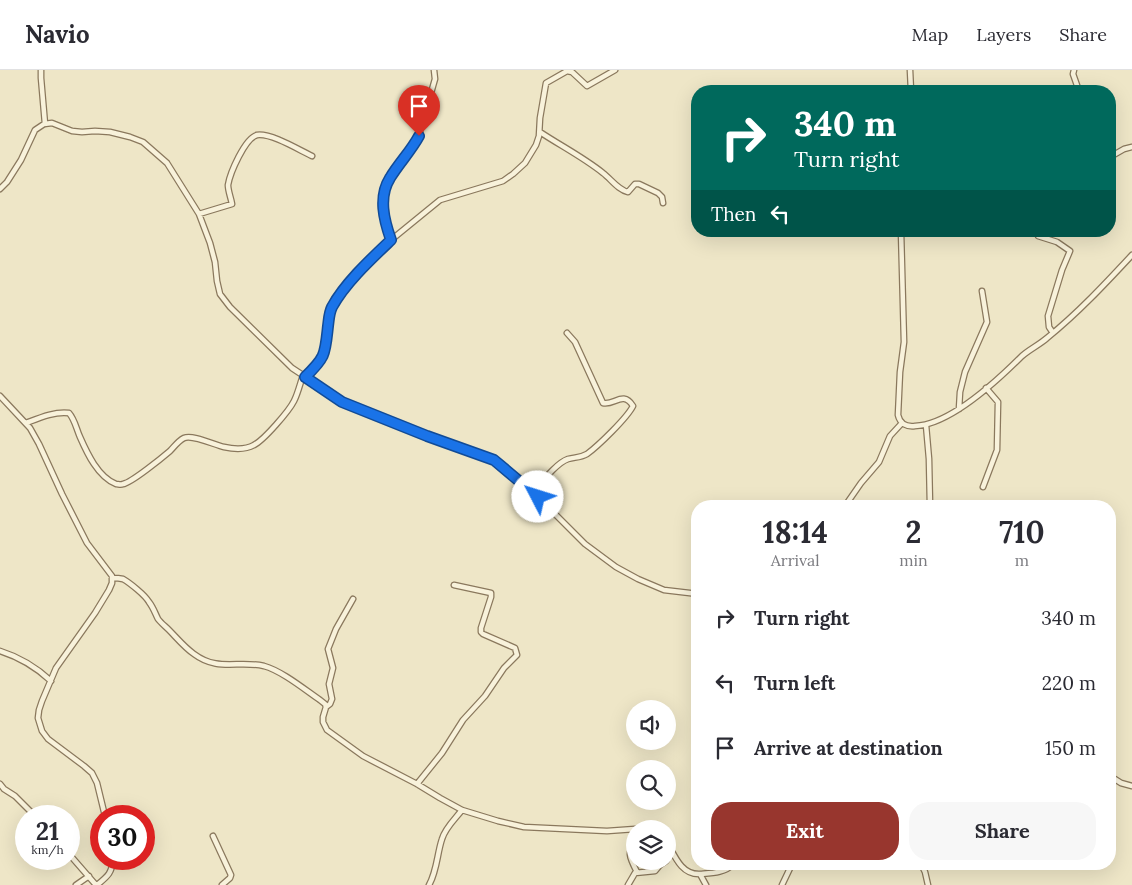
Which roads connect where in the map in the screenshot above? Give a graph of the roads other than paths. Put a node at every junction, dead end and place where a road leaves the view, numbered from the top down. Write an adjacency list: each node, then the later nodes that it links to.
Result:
1 (41, 70): 8 (street)
2 (434, 70): 18 (street)
3 (615, 70): 9 (street)
4 (910, 70): 6 (street)
5 (1074, 70): 7 (street)
6 (911, 85)
7 (1077, 85)
8 (46, 124): 13 (street); 15 (street)
9 (540, 132): 14 (street); 18 (street)
10 (1132, 147): 11 (street)
11 (1116, 154)
12 (312, 156): 15 (street)
13 (0, 189)
14 (663, 202)
15 (199, 214): 23 (street)
16 (901, 237): 28 (street)
17 (1041, 237): 22 (street)
18 (391, 240): 23 (street)
19 (1132, 255): 22 (street)
20 (982, 291): 26 (street)
21 (567, 333): 31 (street)
22 (1053, 333): 24 (street)
23 (304, 376): 27 (street); 31 (street)
24 (986, 388): 26 (street); 30 (street)
25 (0, 396): 27 (street)
26 (960, 409): 29 (street)
27 (26, 423): 34 (street)
28 (902, 423): 29 (street); 32 (street)
29 (926, 425): 33 (street)
30 (982, 487)
31 (538, 497): 36 (street)
32 (849, 500)
33 (930, 500)
34 (112, 578): 39 (street); 40 (street)
35 (454, 585): 43 (street)
36 (691, 593)
37 (353, 599): 40 (street)
38 (0, 651): 39 (street)
39 (50, 681): 46 (street)
40 (326, 707): 43 (street)
41 (1116, 780): 44 (street)
42 (0, 784): 45 (street)
43 (417, 784): 47 (street)
44 (1132, 786)
45 (24, 805)
46 (102, 805)
47 (462, 810): 48 (street); 63 (street)
48 (626, 830)
49 (213, 836): 62 (street)
50 (676, 858): 58 (street)
51 (80, 866): 59 (street)
52 (111, 870): 61 (street)
53 (656, 870): 57 (street)
54 (726, 870): 58 (street)
55 (789, 870): 66 (street)
56 (925, 870): 67 (street)
57 (637, 872): 64 (street)
58 (700, 874): 65 (street)
59 (89, 876): 60 (street); 61 (street)
60 (76, 885)
61 (96, 885)
62 (222, 885)
63 (429, 885)
64 (628, 885)
65 (706, 885)
66 (782, 885)
67 (928, 885)

